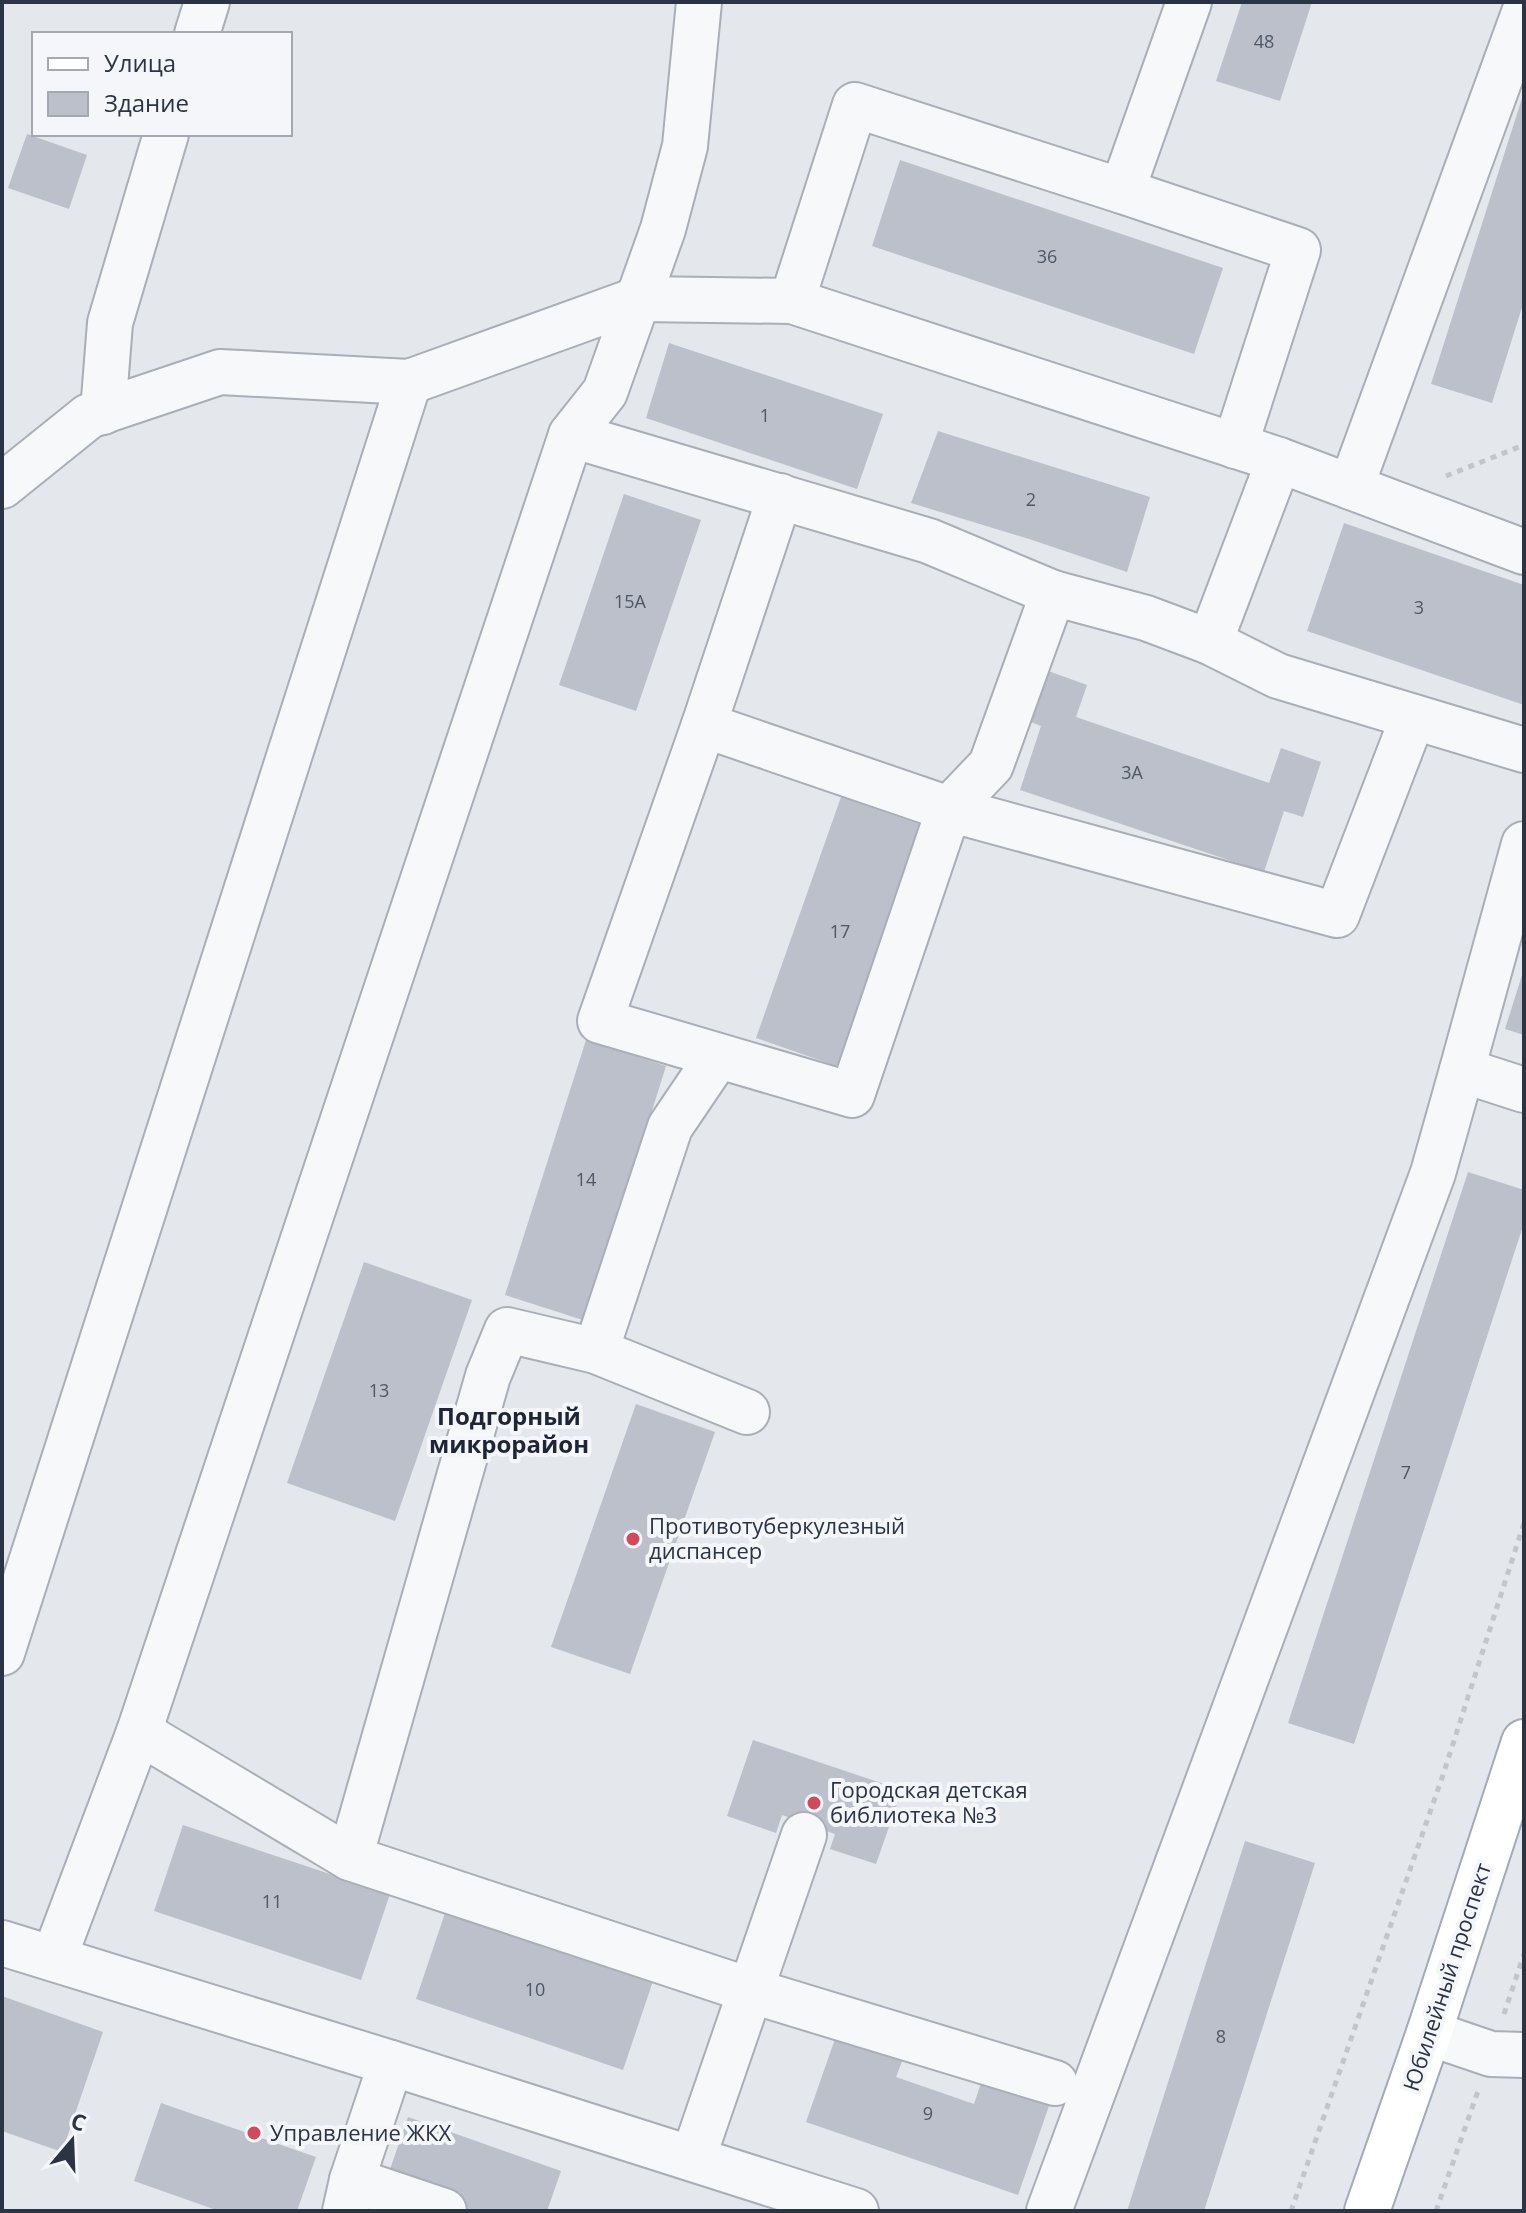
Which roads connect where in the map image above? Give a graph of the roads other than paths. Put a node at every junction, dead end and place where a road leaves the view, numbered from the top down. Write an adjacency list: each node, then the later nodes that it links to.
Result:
1 (207, 2): 5 (street)
2 (699, 2): 8 (street)
3 (1189, 2): 7 (street)
4 (1524, 13): 16 (street)
5 (198, 32)
6 (165, 136): 11 (street)
7 (1122, 191): 9 (street); 13 (street)
8 (639, 299): 9 (street); 10 (street); 12 (street)
9 (792, 301): 13 (street)
10 (409, 382): 11 (street); 31 (street)
11 (103, 412): 15 (street)
12 (571, 435): 17 (street); 32 (street)
13 (1235, 446): 14 (street)
14 (1279, 460): 16 (street); 20 (street)
15 (2, 486)
16 (1368, 494): 18 (street)
17 (780, 496): 19 (street); 22 (street)
18 (1524, 552)
19 (1053, 593): 20 (street); 24 (street)
20 (1210, 642): 21 (street)
21 (1413, 717): 23 (street); 24 (street)
22 (704, 725): 24 (street); 26 (street)
23 (1524, 750)
24 (949, 809): 26 (street)
25 (1524, 844): 27 (street)
26 (718, 1056): 29 (street)
27 (1462, 1070): 28 (street); 47 (street)
28 (1524, 1090)
29 (596, 1351): 30 (street); 35 (street)
30 (747, 1412)
31 (2, 1653)
32 (139, 1732): 35 (street); 37 (street)
33 (1524, 1742): 39 (main road, Юбилейный проспект)
34 (804, 1835): 38 (street)
35 (350, 1858): 38 (street)
36 (2, 1943): 37 (street)
37 (54, 1958): 41 (street)
38 (752, 1991): 42 (street); 43 (street)
39 (1429, 2033): 40 (street); 48 (main road, Юбилейный проспект)
40 (1524, 2055)
41 (391, 2063): 43 (street); 44 (street)
42 (1055, 2083)
43 (693, 2158): 45 (street)
44 (349, 2195): 46 (street)
45 (830, 2208)
46 (444, 2211)
47 (1049, 2211)
48 (1367, 2211)

